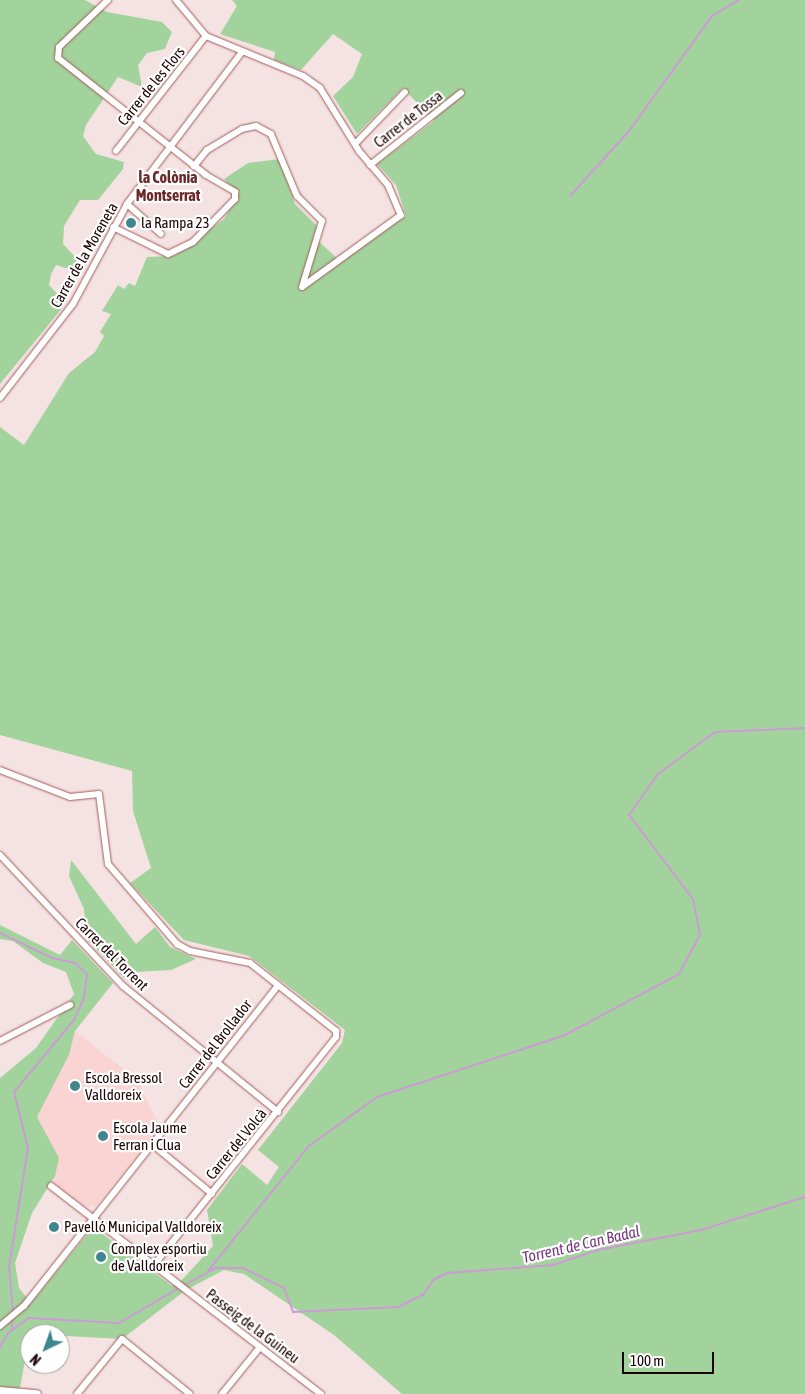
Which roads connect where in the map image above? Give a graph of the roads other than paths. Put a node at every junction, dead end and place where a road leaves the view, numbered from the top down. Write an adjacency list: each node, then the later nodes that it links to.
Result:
1 (108, 0): 7 (street)
2 (176, 0): 3 (street)
3 (206, 36): 4 (street); 7 (street, Carrer de les Flors)
4 (242, 52): 8 (street); 9 (street, Carrer de la Moreneta)
5 (405, 92): 8 (street)
6 (461, 93): 11 (street, Carrer de Tossa)
7 (138, 122): 9 (street); 10 (street, Carrer de les Flors)
8 (355, 144): 11 (street)
9 (170, 146): 12 (street); 13 (street, Carrer de la Moreneta)
10 (116, 151)
11 (370, 165): 12 (street)
12 (194, 166): 14 (street)
13 (127, 204): 14 (street, Carrer de la Moreneta); 15 (street)
14 (113, 228): 16 (street, Carrer de la Moreneta)
15 (161, 234)
16 (0, 398)
17 (0, 770): 19 (street)
18 (0, 855): 22 (street, Carrer del Torrent)
19 (278, 985): 22 (street, Carrer del Brollador); 23 (street, Carrer del Volcà)
20 (70, 1005): 21 (street)
21 (1, 1038)
22 (216, 1062): 23 (street, Carrer del Torrent); 24 (street, Carrer del Brollador)
23 (278, 1112): 26 (street, Carrer del Volcà)
24 (152, 1144): 26 (street); 27 (street, Carrer del Brollador)
25 (51, 1186): 27 (street, Passeig de la Guineu)
26 (212, 1194): 28 (street, Carrer del Volcà)
27 (92, 1220): 28 (street, Passeig de la Guineu); 29 (street, Carrer del Brollador)
28 (154, 1265): 30 (street, Passeig de la Guineu)
29 (0, 1326)
30 (260, 1348): 35 (street); 36 (street, Passeig de la Guineu)
31 (0, 1391): 32 (street)
32 (38, 1394)
33 (76, 1394): 34 (street)
34 (190, 1394)
35 (222, 1394)
36 (321, 1394)

